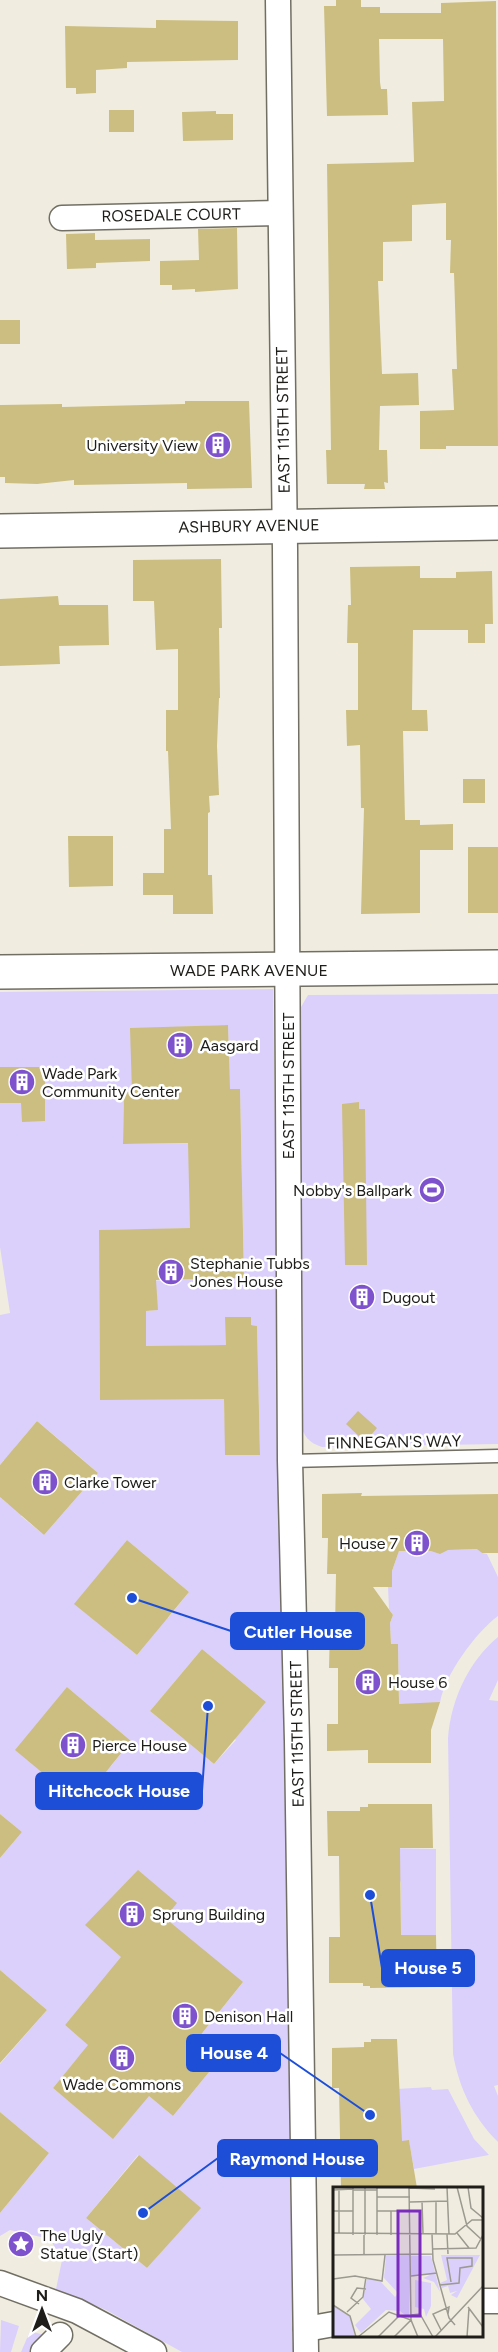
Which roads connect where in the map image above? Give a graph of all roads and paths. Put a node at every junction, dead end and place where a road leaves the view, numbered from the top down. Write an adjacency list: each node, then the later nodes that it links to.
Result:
1 (278, 0): 2 (street, EAST 115TH STREET)
2 (280, 213): 3 (street, ROSEDALE COURT); 5 (street, EAST 115TH STREET)
3 (62, 218)
4 (498, 523): 5 (street, ASHBURY AVENUE)
5 (284, 525): 6 (street, ASHBURY AVENUE); 8 (street, EAST 115TH STREET)
6 (0, 531)
7 (498, 968): 8 (street, WADE PARK AVENUE)
8 (287, 970): 9 (street, WADE PARK AVENUE); 11 (street, EAST 115TH STREET)
9 (0, 972)
10 (498, 1456): 11 (lane, FINNEGAN'S WAY)
11 (290, 1461): 15 (street, EAST 115TH STREET)
12 (0, 2283): 17 (street)
13 (333, 2325): 15 (street)
14 (60, 2335): 16 (street)
15 (306, 2340)
16 (43, 2352)
17 (154, 2352)

